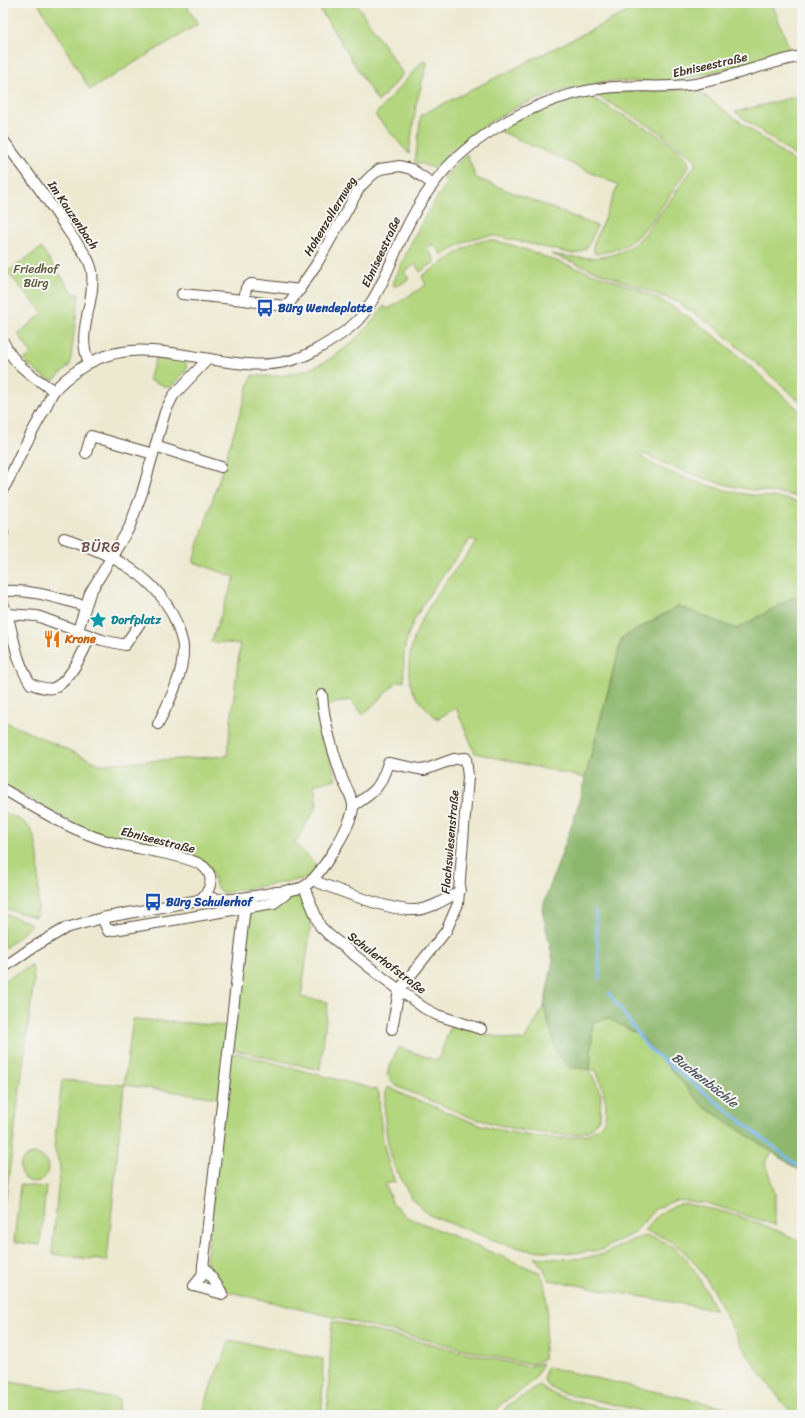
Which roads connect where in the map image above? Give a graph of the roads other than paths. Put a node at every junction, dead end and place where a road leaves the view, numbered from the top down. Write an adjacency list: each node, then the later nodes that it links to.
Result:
1 (802, 56): 3 (street, Ebniseestraße)
2 (3, 140): 9 (street, Im Kauzenbach)
3 (433, 184): 4 (street, Hohenzollernweg); 8 (street, Ebniseestraße)
4 (300, 290): 6 (street, Hohenzollernweg); 6 (street)
5 (182, 294): 6 (street, Hohenzollernweg)
6 (244, 300)
7 (3, 341): 10 (street)
8 (208, 359): 9 (street, Ebniseestraße); 11 (street)
9 (89, 362): 10 (street, Ebniseestraße)
10 (54, 391): 14 (street, Ebniseestraße)
11 (154, 450): 12 (street); 13 (street); 16 (street)
12 (86, 453)
13 (220, 467)
14 (3, 489)
15 (64, 538): 16 (street)
16 (112, 558): 19 (street); 25 (street)
17 (3, 591): 19 (street)
18 (3, 603): 20 (street)
19 (85, 606): 22 (street)
20 (7, 614): 22 (street); 23 (street)
21 (140, 623): 23 (street)
22 (78, 630): 23 (street)
23 (90, 636)
24 (322, 695): 27 (street)
25 (158, 724)
26 (3, 789): 32 (street, Ebniseestraße)
27 (353, 806): 28 (street); 31 (street, Flachswiesenstraße)
28 (312, 880): 29 (street); 31 (street)
29 (304, 887): 30 (street); 36 (street, Schulerhofstraße)
30 (288, 890): 32 (street); 33 (street)
31 (460, 891): 36 (street, Flachswiesenstraße)
32 (205, 895): 34 (street)
33 (244, 908): 34 (street); 39 (street)
34 (102, 918): 35 (street)
35 (3, 968)
36 (399, 990): 37 (street, Schulerhofstraße); 38 (street, Flachswiesenstraße)
37 (481, 1029)
38 (392, 1030)
39 (203, 1265)

